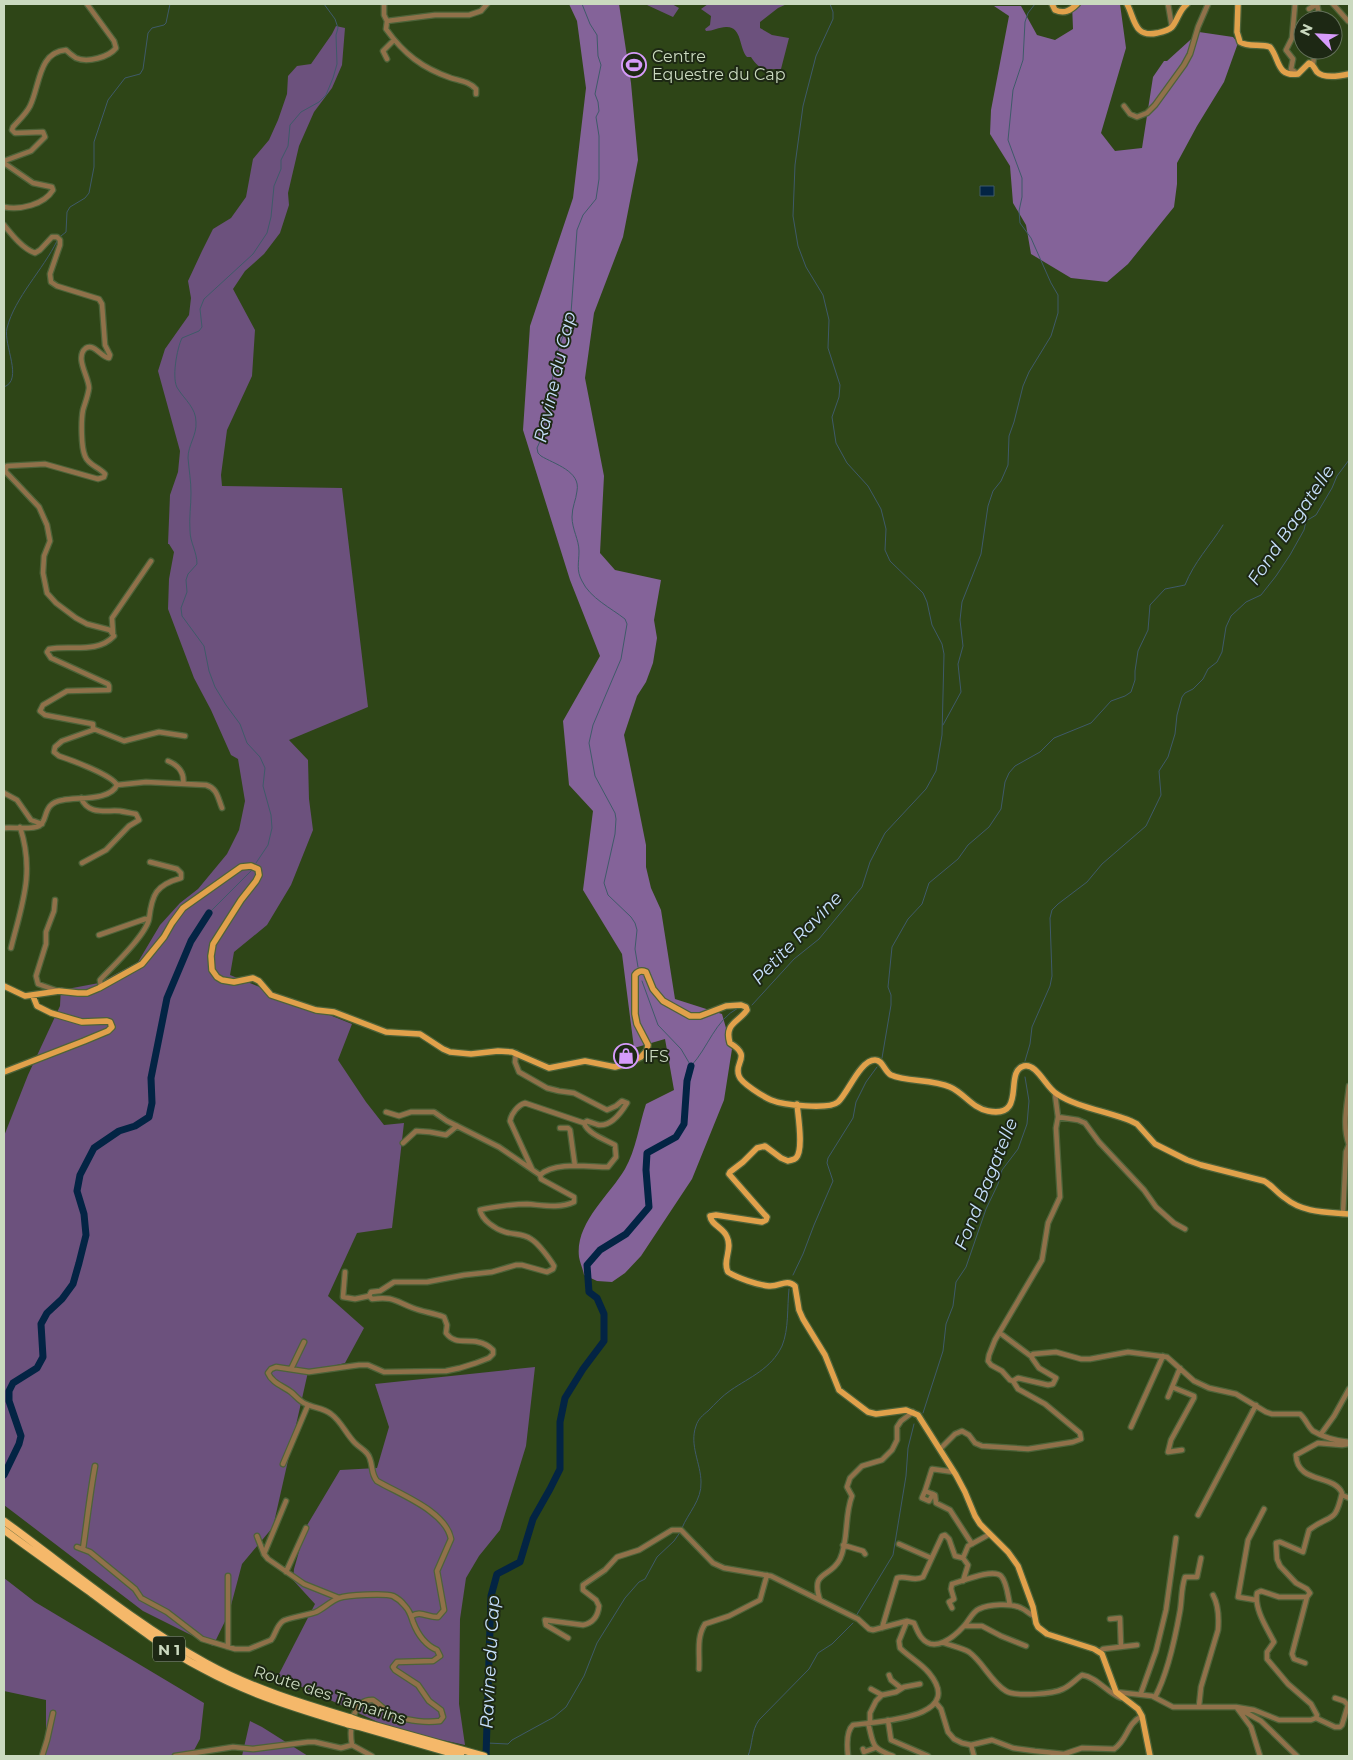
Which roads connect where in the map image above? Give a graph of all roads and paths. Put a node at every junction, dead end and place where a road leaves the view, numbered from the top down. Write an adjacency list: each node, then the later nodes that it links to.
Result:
1 (87, 4): 26 (street)
2 (384, 4): 15 (street)
3 (487, 4): 15 (street)
4 (1052, 4): 5 (main road)
5 (1076, 4)
6 (1127, 4): 17 (main road)
7 (1168, 4): 17 (street)
8 (1187, 4): 17 (main road)
9 (1208, 4): 25 (street)
10 (1238, 4): 22 (main road)
11 (1295, 4): 22 (street)
12 (1317, 4): 14 (street)
13 (1332, 4): 16 (street)
14 (1309, 8)
15 (387, 21): 18 (street)
16 (1348, 21)
17 (1172, 27)
18 (394, 40): 19 (street); 24 (street)
19 (387, 59)
20 (1313, 60): 21 (street)
21 (1312, 64): 22 (main road); 23 (main road)
22 (1298, 74)
23 (1349, 74)
24 (476, 94)
25 (1124, 106)
26 (4, 162): 27 (street)
27 (4, 208)
28 (4, 225): 30 (street)
29 (151, 561): 30 (street)
30 (112, 633): 31 (street)
31 (94, 729): 32 (street); 35 (street)
32 (185, 736)
33 (168, 762): 34 (street)
34 (183, 784): 35 (street); 38 (street)
35 (117, 785): 37 (street)
36 (4, 793): 39 (street)
37 (82, 798): 39 (street); 43 (street)
38 (222, 808)
39 (42, 824): 40 (street)
40 (20, 827): 41 (street); 47 (street)
41 (4, 828)
42 (150, 862): 45 (street)
43 (82, 863)
44 (55, 900): 50 (street)
45 (149, 919): 46 (street); 49 (street)
46 (100, 935)
47 (12, 948)
48 (4, 986): 51 (main road)
49 (100, 987): 50 (main road); 52 (main road)
50 (59, 991): 51 (main road)
51 (33, 996): 53 (main road)
52 (516, 1053): 56 (main road); 59 (street)
53 (4, 1072)
54 (1349, 1086): 63 (street)
55 (1056, 1094): 56 (main road); 58 (street); 67 (main road)
56 (797, 1104): 83 (main road)
57 (386, 1112): 60 (street)
58 (1058, 1117): 68 (street); 71 (street)
59 (584, 1123): 64 (street); 65 (street)
60 (457, 1126): 62 (street); 65 (street)
61 (560, 1128): 64 (street)
62 (403, 1144)
63 (1349, 1145): 67 (street)
64 (575, 1166): 66 (street)
65 (533, 1170): 66 (street)
66 (540, 1175): 70 (street)
67 (1346, 1214)
68 (1185, 1229)
69 (345, 1272): 70 (street)
70 (369, 1296): 76 (street)
71 (1000, 1333): 74 (street); 77 (street)
72 (304, 1342): 76 (street)
73 (1163, 1356): 74 (street); 75 (street); 84 (street)
74 (1032, 1357): 77 (street)
75 (1180, 1368): 78 (street); 82 (street)
76 (292, 1369): 81 (street)
77 (1013, 1381): 87 (street)
78 (1172, 1387): 80 (street); 88 (street)
79 (1349, 1389): 85 (street)
80 (1168, 1397)
81 (308, 1405): 89 (street); 125 (street)
82 (1256, 1405): 85 (street); 95 (street)
83 (913, 1412): 87 (main road); 106 (street)
84 (1131, 1427)
85 (1321, 1434): 86 (street)
86 (1349, 1443): 92 (street)
87 (940, 1449): 91 (main road)
88 (1182, 1450)
89 (283, 1464)
90 (94, 1466): 108 (street)
91 (954, 1472): 101 (main road); 105 (street)
92 (1342, 1494): 93 (street); 119 (street)
93 (1349, 1496)
94 (286, 1501): 109 (street)
95 (1194, 1509)
96 (1264, 1509): 122 (street)
97 (4, 1521): 100 (highway, Route des Tamarins / N 1)
98 (306, 1528): 114 (street)
99 (4, 1530): 100 (highway, Route des Tamarins / N 1)
100 (12, 1532): 162 (highway, Route des Tamarins / N 1, bridge)
101 (990, 1534): 105 (street); 126 (main road)
102 (257, 1536): 109 (street)
103 (1176, 1538): 145 (street)
104 (900, 1544): 111 (street)
105 (972, 1544): 112 (street)
106 (843, 1545): 110 (street); 121 (street)
107 (77, 1547): 108 (street)
108 (83, 1549): 135 (street)
109 (264, 1554): 114 (street)
110 (864, 1554)
111 (931, 1558): 112 (street); 130 (street)
112 (963, 1558): 117 (street)
113 (1201, 1558): 147 (street)
114 (286, 1572): 120 (street)
115 (768, 1575): 121 (street); 131 (street); 139 (street)
116 (228, 1576): 135 (street)
117 (963, 1581): 123 (street); 124 (street)
118 (1213, 1595): 151 (street)
119 (1307, 1597): 122 (street); 138 (street)
120 (339, 1598): 125 (street); 135 (street)
121 (820, 1600): 130 (street)
122 (1256, 1600): 155 (street)
123 (1010, 1606): 126 (street); 129 (street)
124 (952, 1608)
125 (412, 1616): 158 (street)
126 (1034, 1616): 137 (main road)
127 (1110, 1618): 136 (street)
128 (907, 1621): 130 (street); 132 (street); 150 (street)
129 (964, 1626): 132 (street); 134 (street)
130 (882, 1628)
131 (568, 1638)
132 (944, 1643): 149 (street)
133 (1138, 1645): 136 (street)
134 (1026, 1646)
135 (228, 1647)
136 (1121, 1647): 137 (street)
137 (1099, 1652): 144 (main road)
138 (1305, 1663)
139 (699, 1669)
140 (889, 1674): 142 (street)
141 (920, 1684): 142 (street)
142 (901, 1688): 146 (street)
143 (871, 1689): 146 (street)
144 (1116, 1692): 145 (street); 149 (main road)
145 (1141, 1694): 147 (street)
146 (882, 1695): 157 (street)
147 (1155, 1697): 151 (street)
148 (1335, 1698): 155 (street)
149 (1125, 1700): 154 (main road)
150 (936, 1703): 156 (street); 159 (street)
151 (1199, 1706): 152 (street)
152 (1236, 1707): 155 (street); 173 (street); 174 (street)
153 (53, 1713): 163 (street)
154 (1142, 1716): 159 (street); 172 (main road)
155 (1316, 1718)
156 (888, 1720): 157 (street); 170 (street)
157 (869, 1722): 160 (street); 168 (street)
158 (352, 1745): 164 (street); 165 (street)
159 (972, 1745): 171 (street)
160 (875, 1748): 161 (street); 169 (street)
161 (862, 1749)
162 (452, 1750): 166 (highway, Route des Tamarins / N 1); 167 (highway, Route des Tamarins / N 1)
163 (42, 1756)
164 (175, 1756)
165 (372, 1756)
166 (461, 1756)
167 (484, 1756)
168 (848, 1756)
169 (893, 1756)
170 (928, 1756)
171 (974, 1756)
172 (1150, 1756)
173 (1260, 1756)
174 (1297, 1756)

